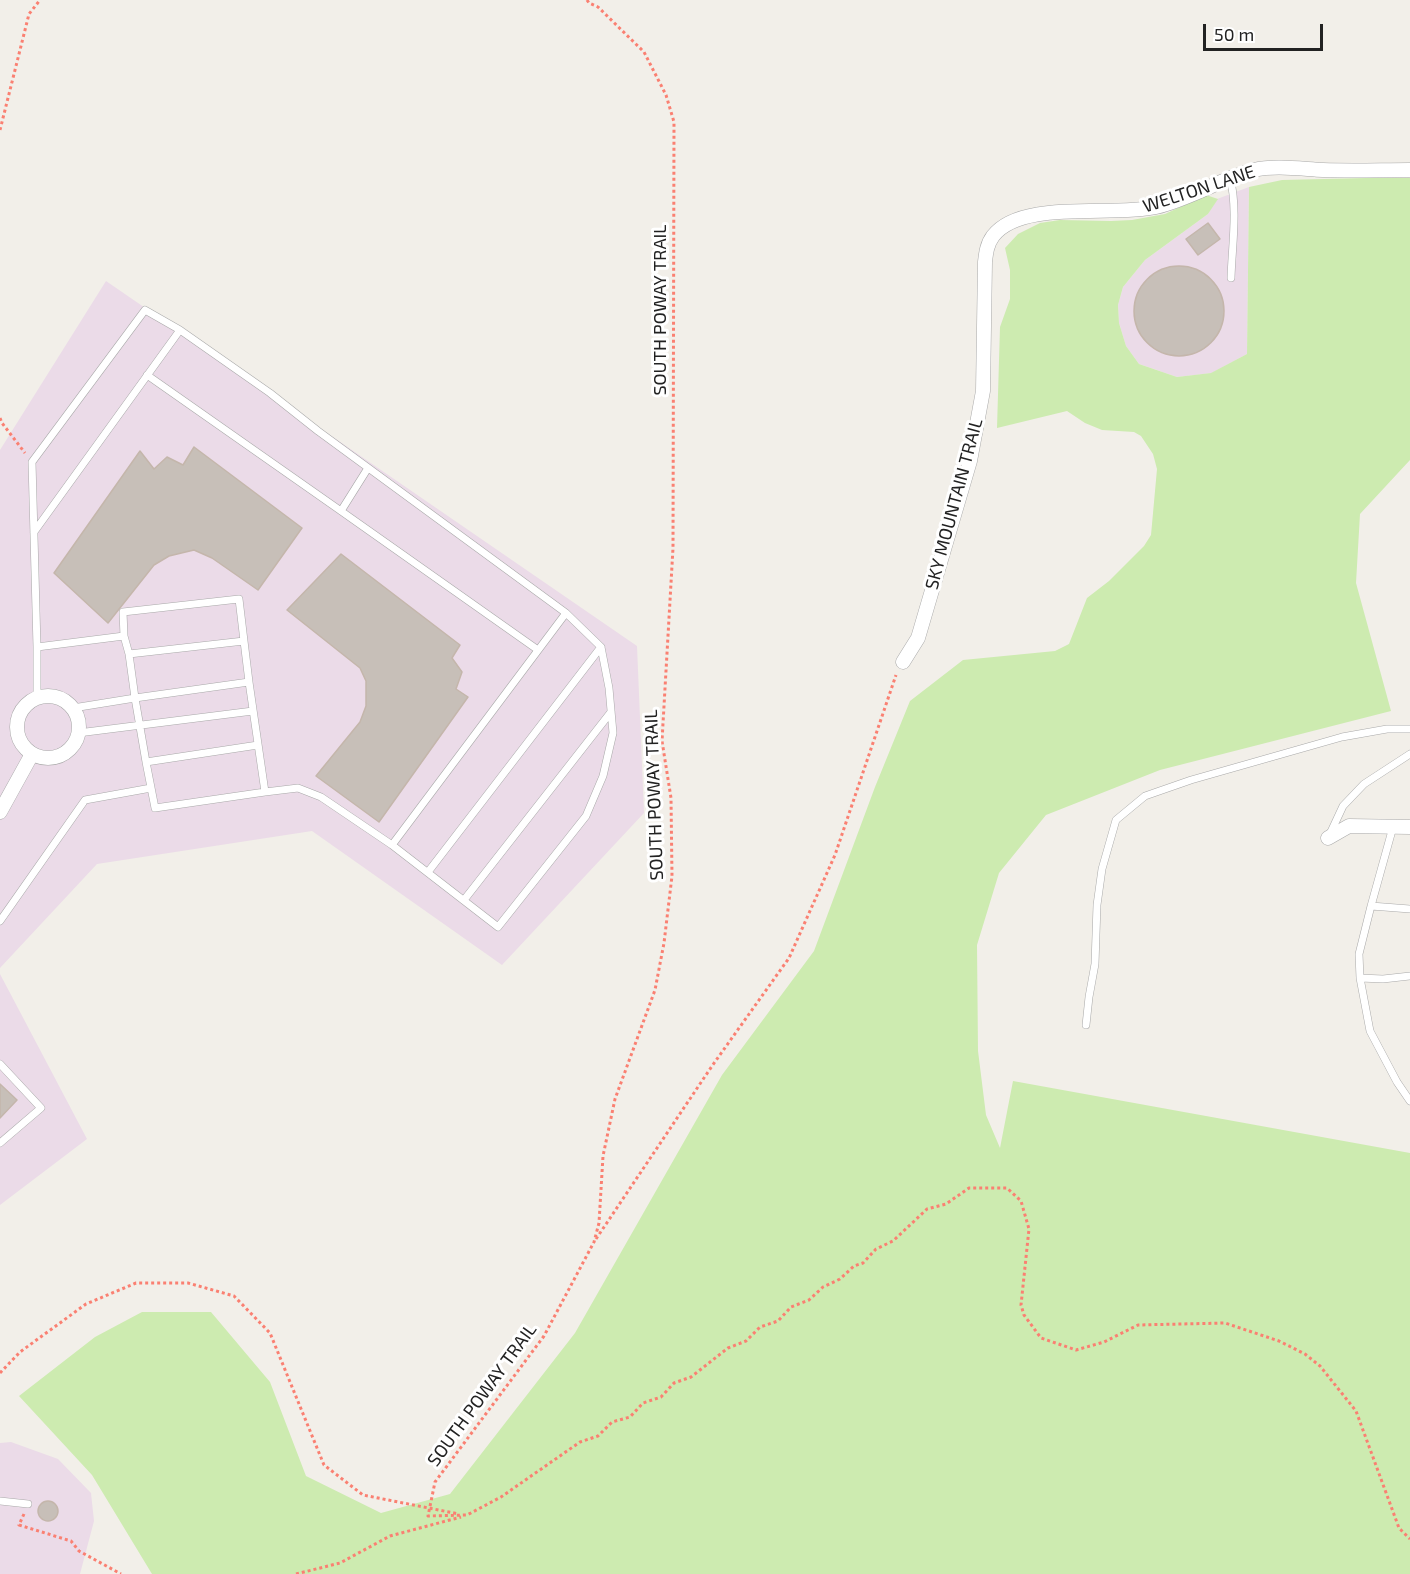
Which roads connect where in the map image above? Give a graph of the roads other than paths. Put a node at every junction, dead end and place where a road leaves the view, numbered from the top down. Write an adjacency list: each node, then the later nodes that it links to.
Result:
1 (1410, 170): 2 (street, WELTON LANE)
2 (1230, 177): 3 (street, WELTON LANE); 4 (lane)
3 (994, 235): 17 (street, SKY MOUNTAIN TRAIL)
4 (1231, 278)
5 (180, 330): 6 (lane); 7 (lane); 9 (lane)
6 (147, 375): 8 (lane); 9 (lane)
7 (368, 468): 8 (lane); 10 (lane)
8 (341, 511): 15 (lane)
9 (34, 532): 13 (lane)
10 (566, 613): 14 (lane); 15 (lane)
11 (124, 636): 12 (lane); 13 (lane); 16 (lane)
12 (244, 641): 16 (lane); 18 (lane)
13 (37, 647): 19 (lane)
14 (601, 647): 23 (lane); 38 (lane)
15 (538, 650): 37 (lane)
16 (129, 654): 20 (lane)
17 (900, 668)
18 (249, 682): 20 (lane); 22 (lane)
19 (38, 697): 21 (street); 28 (street)
20 (135, 698): 21 (lane); 24 (lane)
21 (73, 708): 26 (street)
22 (253, 711): 24 (lane); 27 (lane)
23 (611, 712): 39 (lane); 39 (lane)
24 (140, 726): 26 (lane); 30 (lane)
25 (1410, 729): 45 (lane)
26 (78, 733): 28 (street)
27 (258, 745): 30 (lane); 32 (lane)
28 (32, 754): 33 (street)
29 (1410, 754): 36 (lane)
30 (146, 762): 31 (lane)
31 (151, 788): 32 (lane); 42 (lane)
32 (265, 792): 37 (lane)
33 (0, 812)
34 (1393, 827): 35 (street); 36 (street); 40 (lane)
35 (1410, 827)
36 (1328, 838)
37 (392, 844): 38 (lane)
38 (428, 872): 39 (lane)
39 (464, 900)
40 (1371, 906): 41 (lane); 44 (lane)
41 (1410, 909)
42 (0, 921)
43 (1410, 976): 44 (lane)
44 (1360, 978): 47 (lane)
45 (1086, 1025)
46 (0, 1064): 48 (lane)
47 (1410, 1101)
48 (0, 1143)
49 (0, 1501): 50 (lane)
50 (28, 1504)

